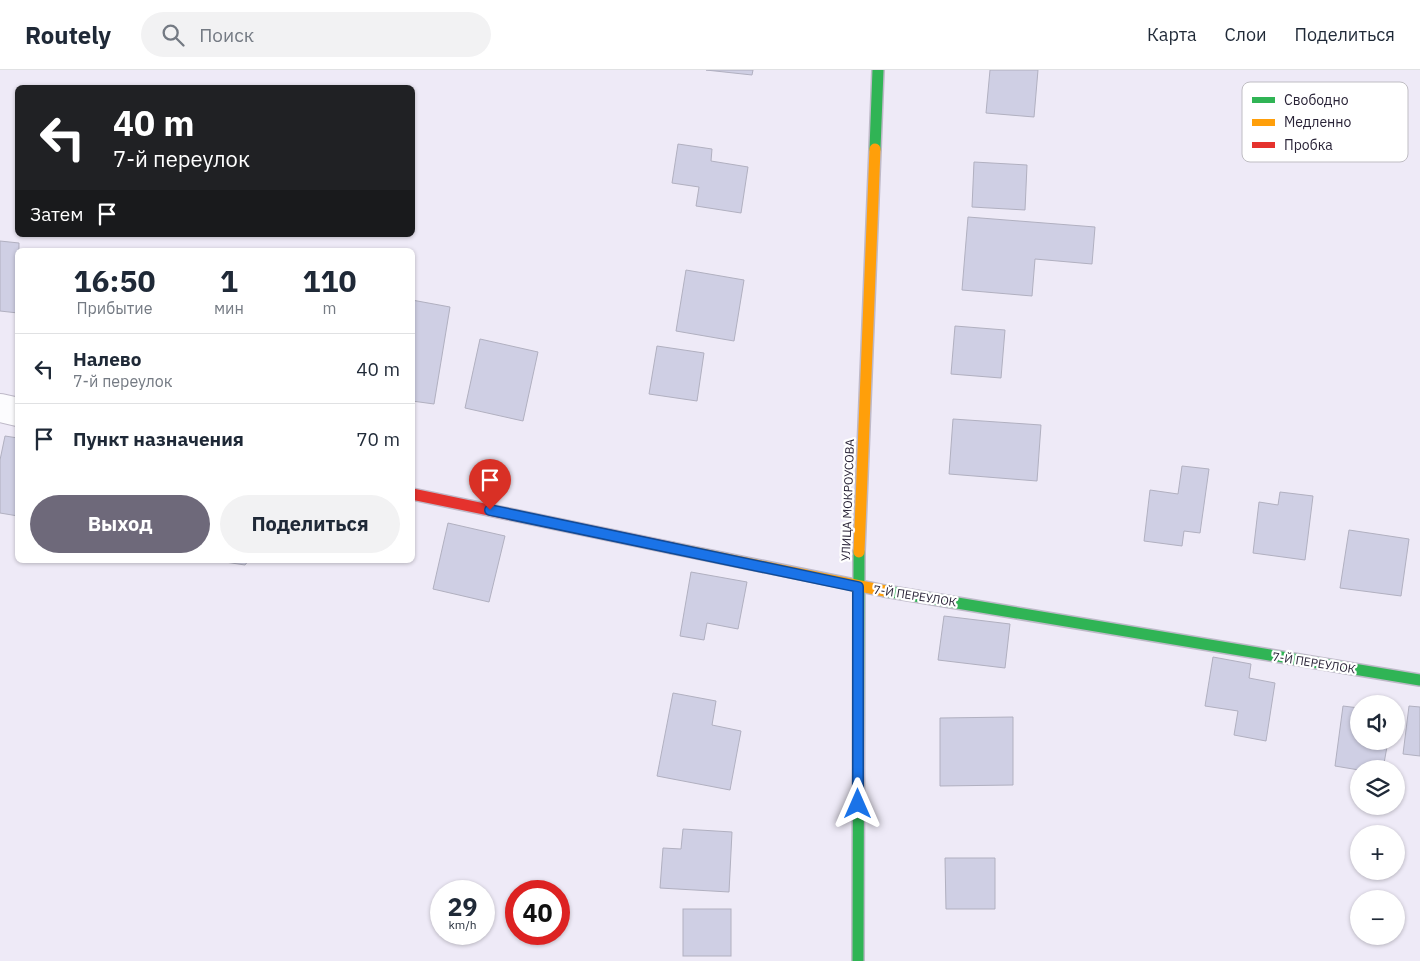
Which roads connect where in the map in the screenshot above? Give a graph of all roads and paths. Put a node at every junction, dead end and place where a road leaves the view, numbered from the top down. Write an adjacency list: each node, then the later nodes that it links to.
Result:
1 (878, 70): 5 (street, УЛИЦА МОКРОУСОВА)
2 (0, 408): 3 (street)
3 (15, 411)
4 (415, 495): 5 (street, 7-Й ПЕРЕУЛОК)
5 (858, 587): 6 (street, 7-Й ПЕРЕУЛОК); 7 (street, УЛИЦА МОКРОУСОВА)
6 (1420, 680)
7 (858, 961)

